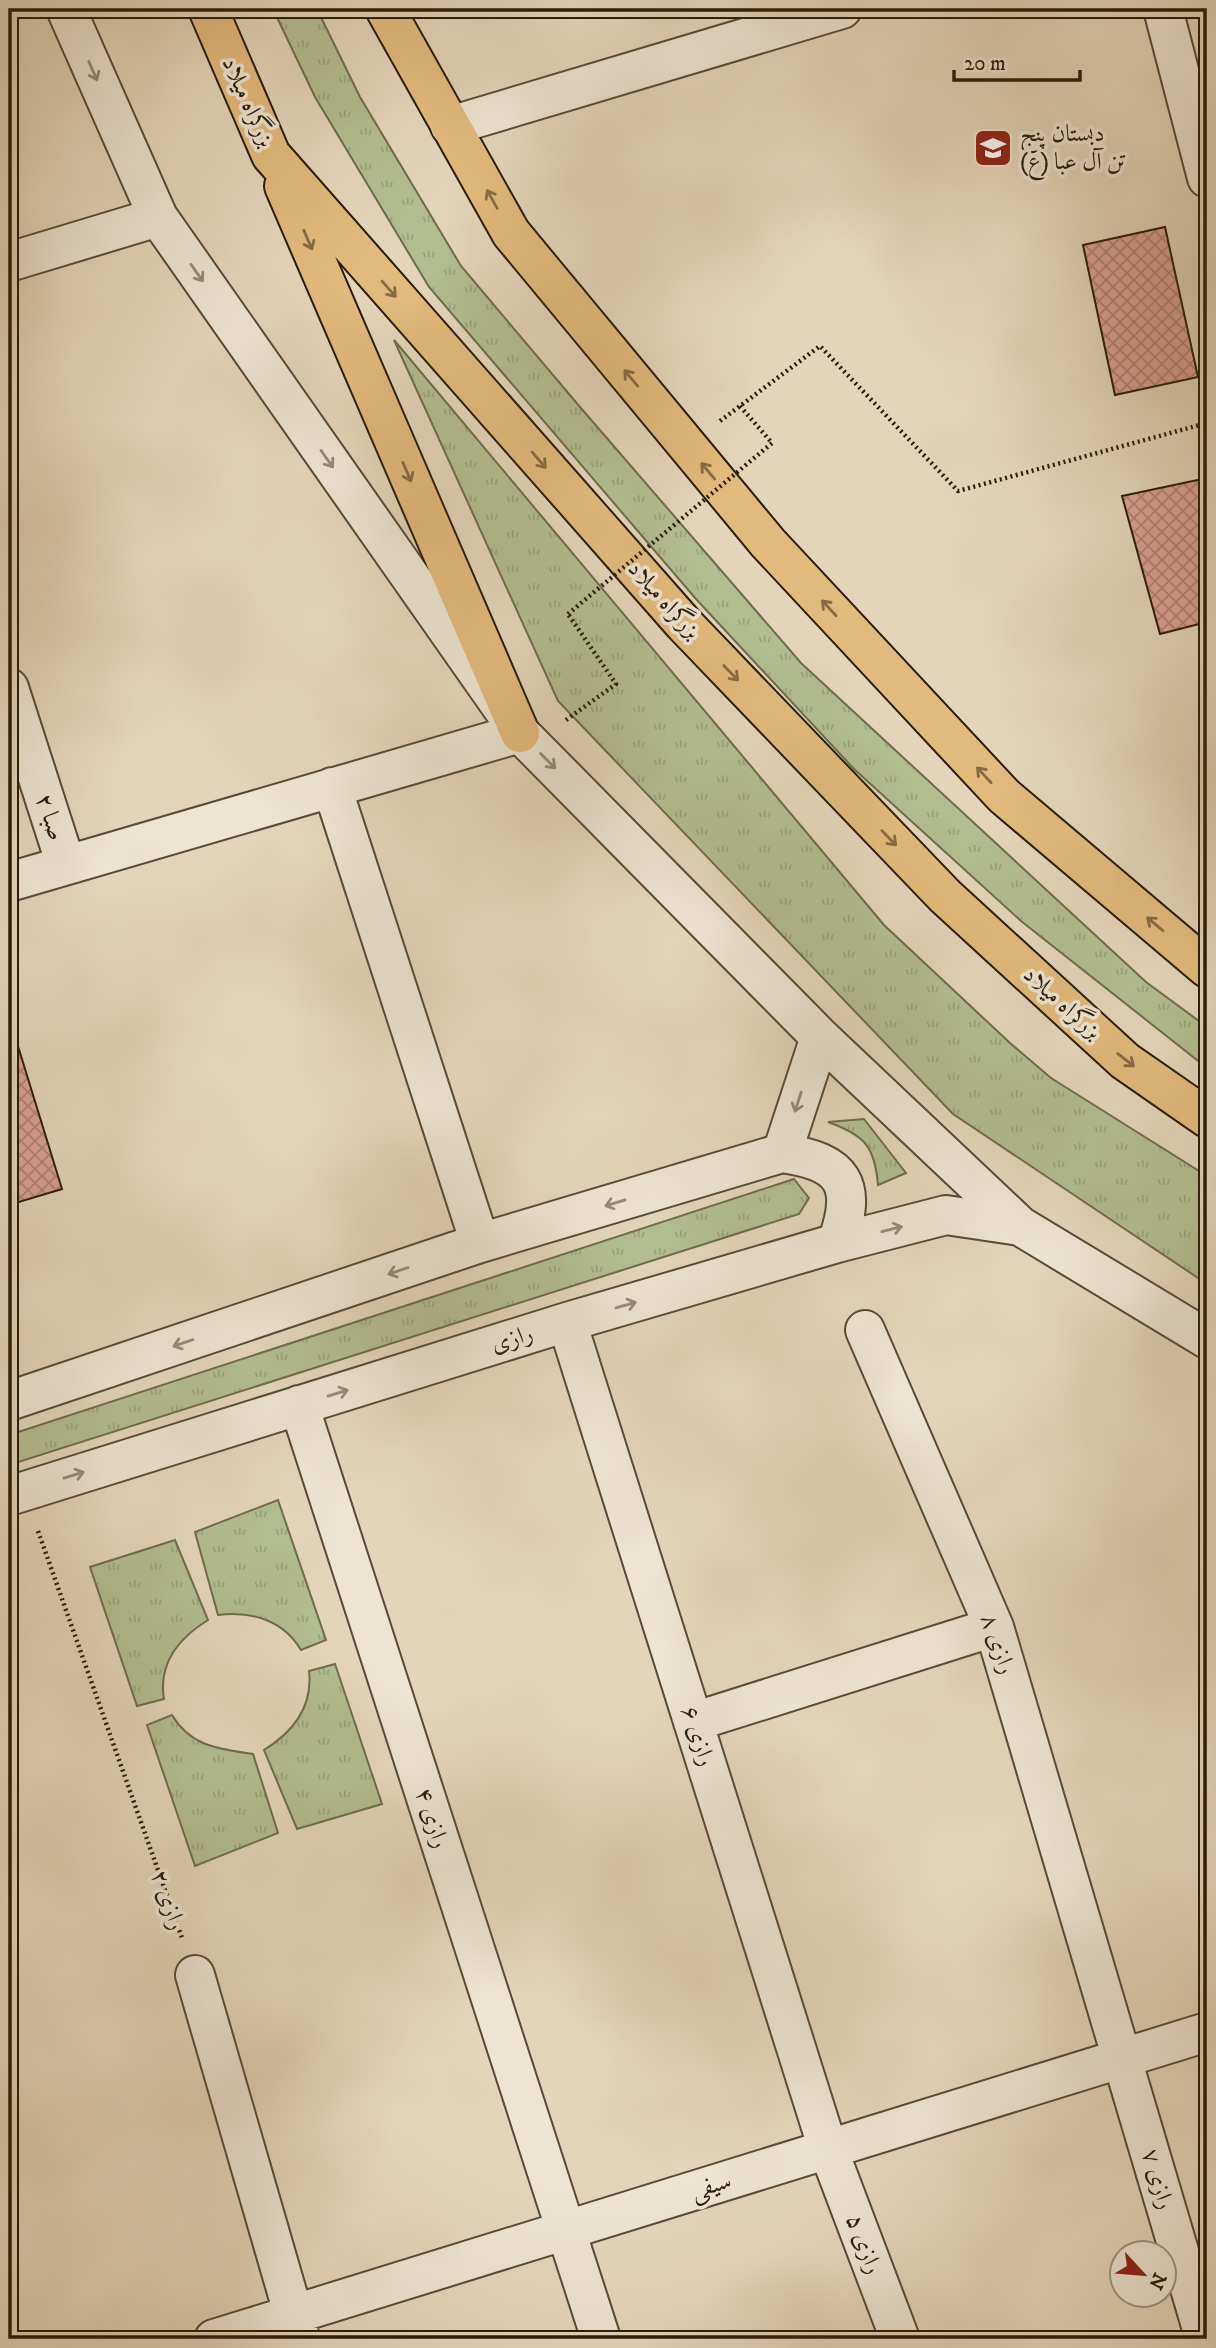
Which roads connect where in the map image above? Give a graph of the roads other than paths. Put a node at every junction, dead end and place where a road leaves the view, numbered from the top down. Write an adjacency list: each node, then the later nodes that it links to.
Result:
1 (66, 9): 9 (street, one-way to 9)
2 (208, 9): 7 (highway, بزرگراه میلاد)
3 (385, 9): 6 (highway)
4 (1163, 9): 8 (street)
5 (835, 10): 6 (street)
6 (450, 126): 16 (highway, one-way to 6)
7 (271, 155): 12 (highway, one-way to 12); 18 (highway, بزرگراه میلاد, one-way to 18)
8 (1207, 178)
9 (158, 217): 10 (street); 12 (street, one-way to 12)
10 (9, 262)
11 (9, 688): 14 (street, صبا ۲)
12 (526, 739): 13 (street); 17 (street, one-way to 17)
13 (332, 787): 14 (street); 21 (street)
14 (66, 865): 15 (street)
15 (9, 882)
16 (1207, 968)
17 (820, 1037): 19 (street, one-way to 19); 20 (street)
18 (1207, 1118)
19 (782, 1153): 21 (street, one-way to 21); 22 (street)
20 (1020, 1226): 22 (street, رازی, one-way to 20); 25 (street)
21 (480, 1243): 26 (street, one-way to 26)
22 (837, 1243): 23 (street, رازی, one-way to 22)
23 (567, 1322): 27 (street, رازی, one-way to 23); 30 (street, رازی ۶)
24 (864, 1330): 29 (street, رازی ۸)
25 (1207, 1339)
26 (9, 1401)
27 (299, 1405): 28 (street, رازی, one-way to 27); 35 (street, رازی ۴)
28 (16, 1493)
29 (994, 1627): 30 (street); 33 (street, رازی ۸)
30 (693, 1721): 34 (street, رازی ۶)
31 (195, 1975): 36 (street)
32 (1207, 2032): 33 (street, سیفی)
33 (1123, 2058): 34 (street, سیفی); 40 (street, رازی ۷)
34 (828, 2149): 35 (street, سیفی); 39 (street, رازی ۵)
35 (566, 2231): 36 (street, سیفی); 38 (street, رازی ۴)
36 (297, 2327): 37 (street, سیفی)
37 (214, 2339)
38 (601, 2339)
39 (900, 2339)
40 (1205, 2339)

